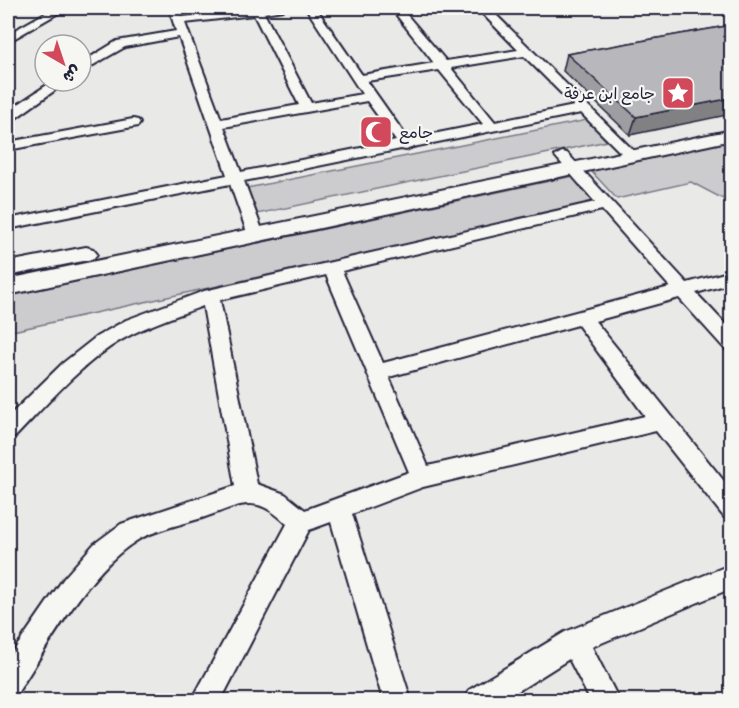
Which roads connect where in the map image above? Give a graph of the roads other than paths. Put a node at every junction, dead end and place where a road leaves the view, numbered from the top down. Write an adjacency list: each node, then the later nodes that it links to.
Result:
1 (61, 8): 8 (street)
2 (279, 8): 6 (street)
3 (311, 8): 12 (street)
4 (396, 8): 11 (street)
5 (483, 8): 9 (street)
6 (261, 9): 7 (street); 15 (street)
7 (178, 20): 10 (street); 20 (street)
8 (8, 39)
9 (527, 52): 11 (street); 16 (street)
10 (93, 61)
11 (442, 65): 12 (street); 21 (street)
12 (358, 79): 14 (street)
13 (44, 93): 17 (street)
14 (370, 96): 15 (street); 24 (street)
15 (306, 106): 20 (street)
16 (584, 108): 21 (street); 25 (street)
17 (8, 117)
18 (732, 121): 25 (street)
19 (133, 123): 23 (street)
20 (215, 124): 27 (street)
21 (493, 128): 24 (street)
22 (732, 135): 25 (street)
23 (8, 146)
24 (406, 146): 27 (street)
25 (626, 150): 26 (street)
26 (568, 162): 28 (street); 30 (street)
27 (235, 177): 29 (street); 30 (street)
28 (606, 204): 31 (street); 35 (street)
29 (8, 224)
30 (253, 228): 32 (street); 34 (street)
31 (331, 267): 36 (street); 39 (street)
32 (8, 269)
33 (732, 278): 35 (street)
34 (8, 287)
35 (683, 290): 37 (street); 38 (street)
36 (210, 296): 41 (street); 43 (street)
37 (582, 317): 39 (street); 40 (street)
38 (732, 344)
39 (375, 373): 42 (street)
40 (660, 421): 42 (street); 45 (street)
41 (8, 430)
42 (422, 477): 44 (street)
43 (247, 492): 46 (street); 49 (street)
44 (339, 509): 46 (street); 51 (street)
45 (732, 509)
46 (301, 522): 50 (street)
47 (732, 576): 48 (street)
48 (574, 641): 52 (street); 53 (street)
49 (8, 682)
50 (206, 700)
51 (397, 700)
52 (479, 700)
53 (605, 700)

